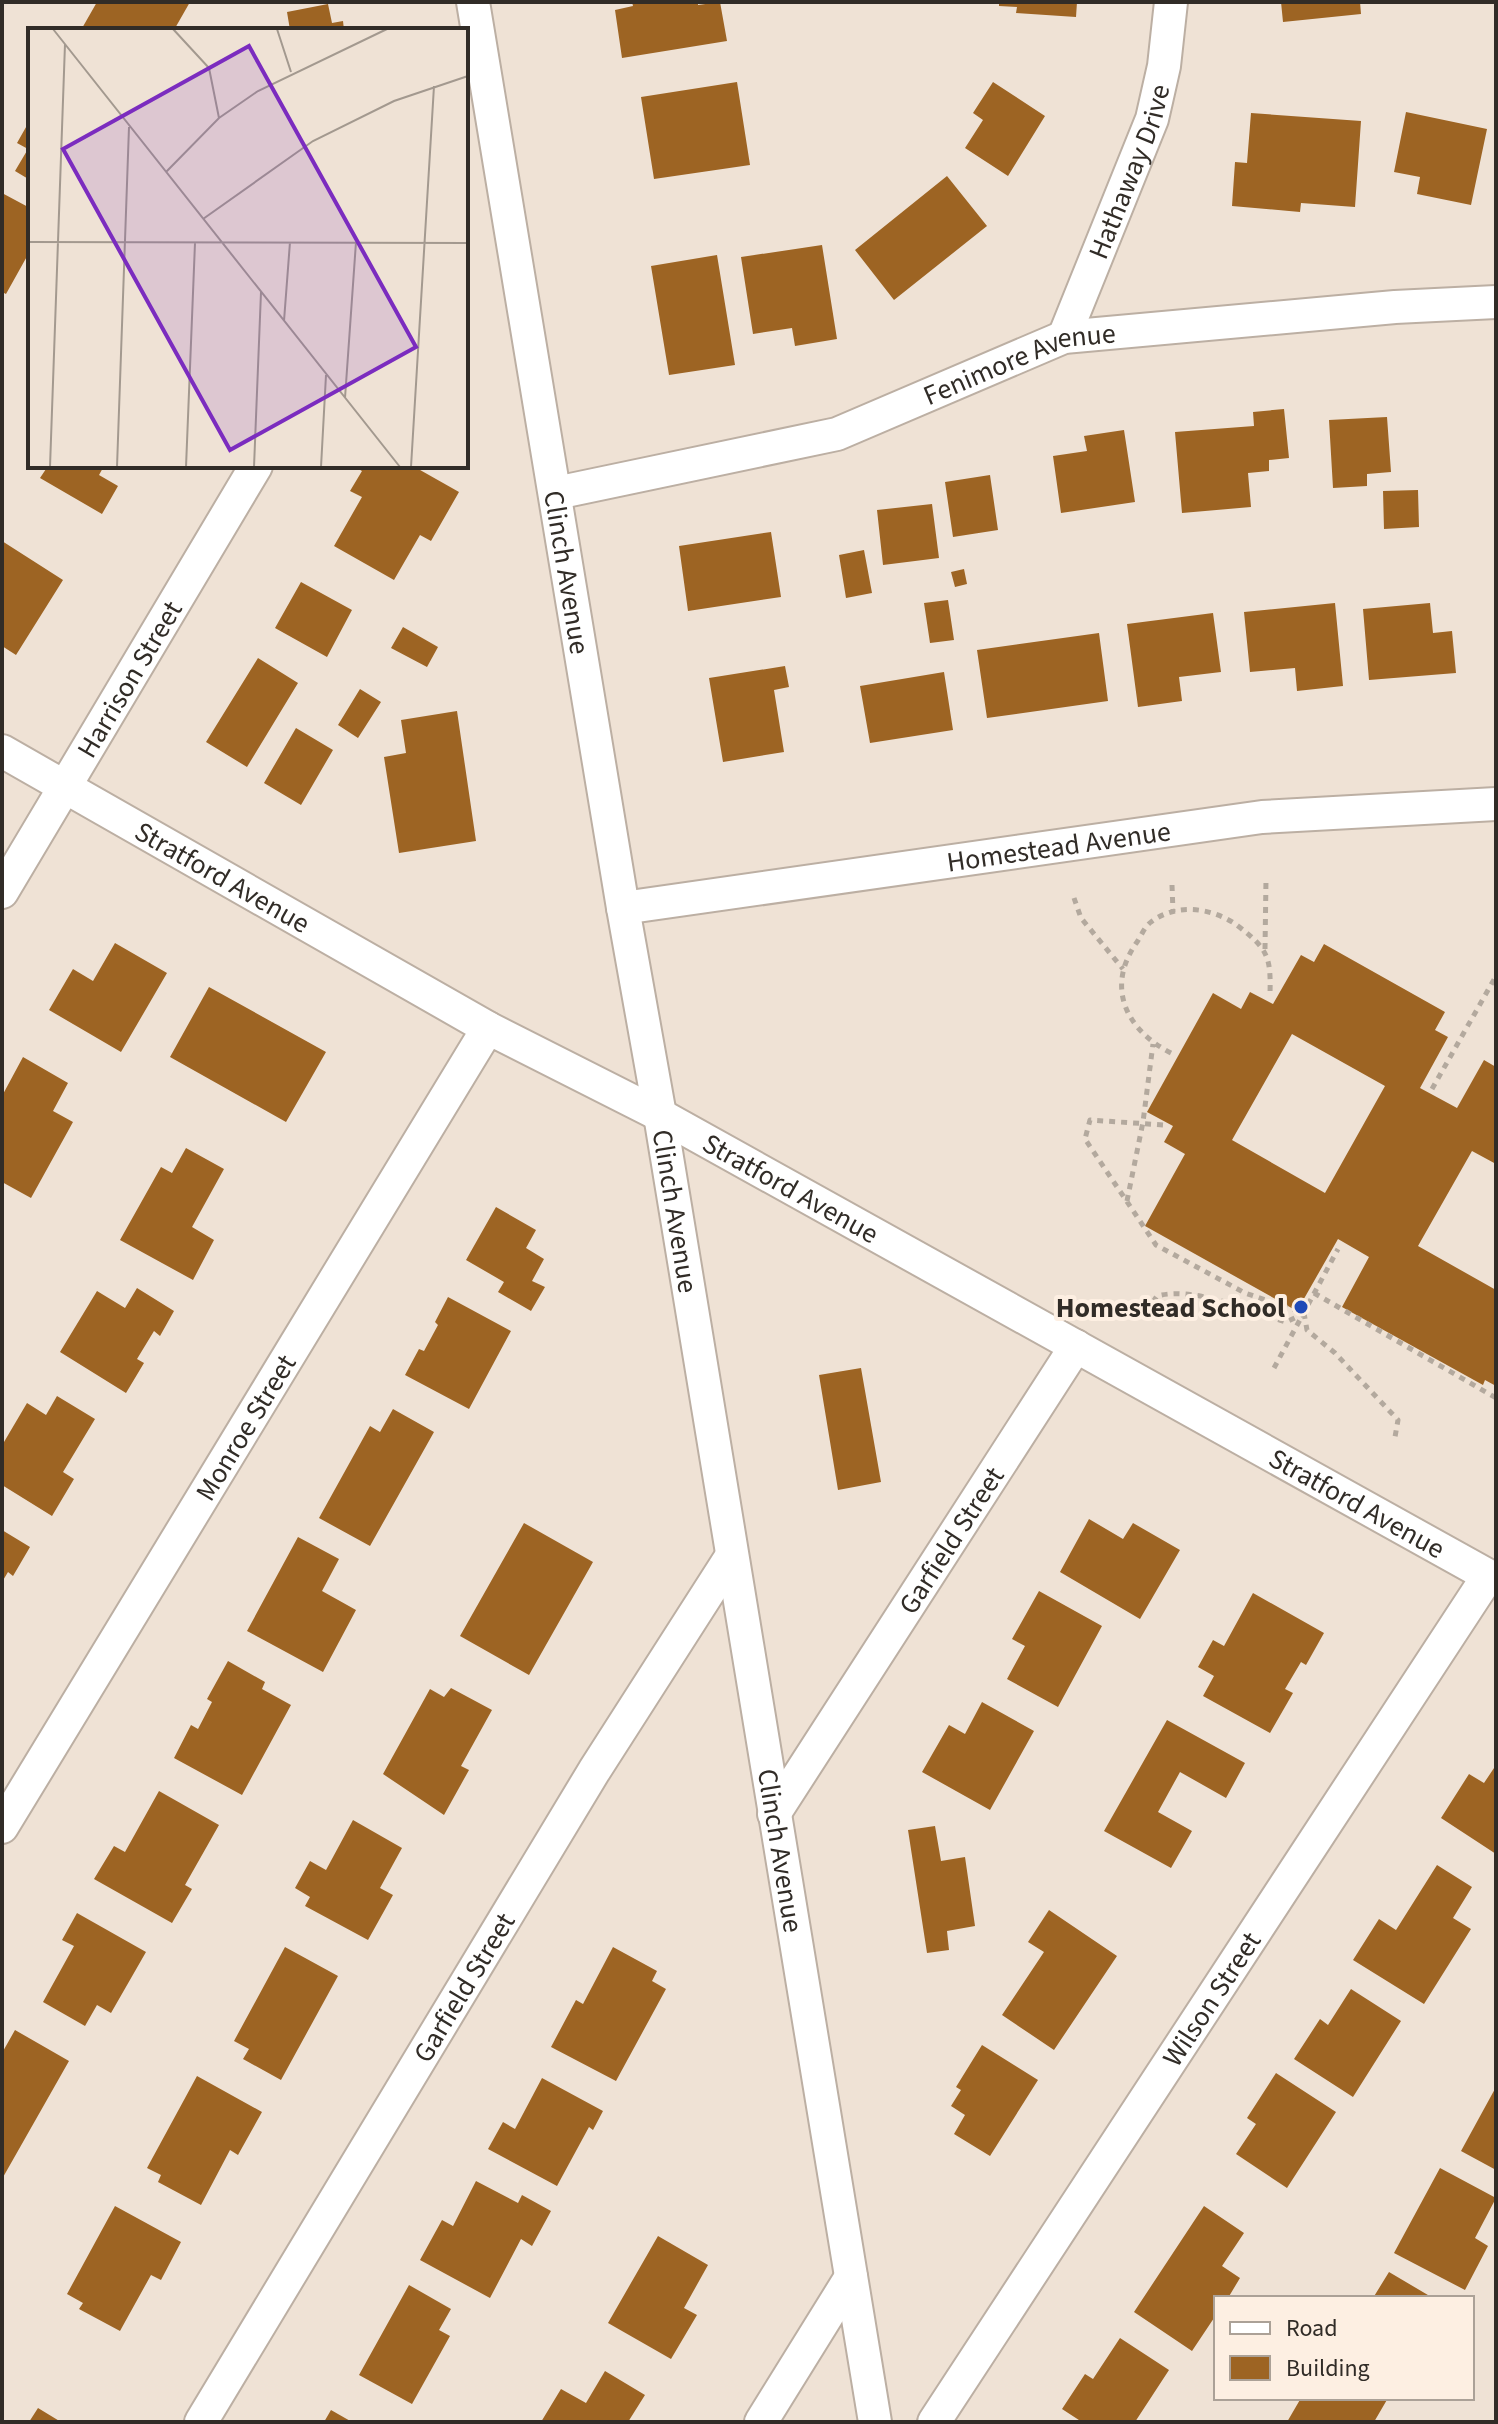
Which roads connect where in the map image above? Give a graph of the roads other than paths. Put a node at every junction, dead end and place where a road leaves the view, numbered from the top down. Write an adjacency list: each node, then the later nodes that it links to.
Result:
1 (473, 2): 3 (street, Clinch Avenue)
2 (1171, 2): 6 (street, Hathaway Drive)
3 (486, 81): 4 (street); 8 (street, Clinch Avenue)
4 (468, 111)
5 (1496, 302): 6 (street, Fenimore Avenue)
6 (1064, 337): 8 (street, Fenimore Avenue)
7 (255, 468): 10 (street, Harrison Street)
8 (556, 493): 13 (street, Clinch Avenue)
9 (2, 751): 10 (street, Stratford Avenue)
10 (65, 787): 12 (street, Harrison Street); 14 (street, Stratford Avenue)
11 (1496, 804): 13 (street, Homestead Avenue)
12 (2, 892)
13 (623, 908): 15 (street, Clinch Avenue)
14 (488, 1028): 15 (street, Stratford Avenue); 20 (street, Monroe Street)
15 (660, 1115): 16 (street, Stratford Avenue); 17 (street, Clinch Avenue)
16 (1076, 1346): 18 (street, Stratford Avenue); 19 (street, Garfield Street)
17 (731, 1557): 19 (street, Clinch Avenue); 22 (street, Garfield Street)
18 (1492, 1578): 25 (street, Wilson Street)
19 (774, 1814): 21 (street, Clinch Avenue)
20 (2, 1827)
21 (851, 2277): 23 (street); 24 (street, Clinch Avenue)
22 (201, 2422)
23 (761, 2422)
24 (875, 2422)
25 (934, 2422)

